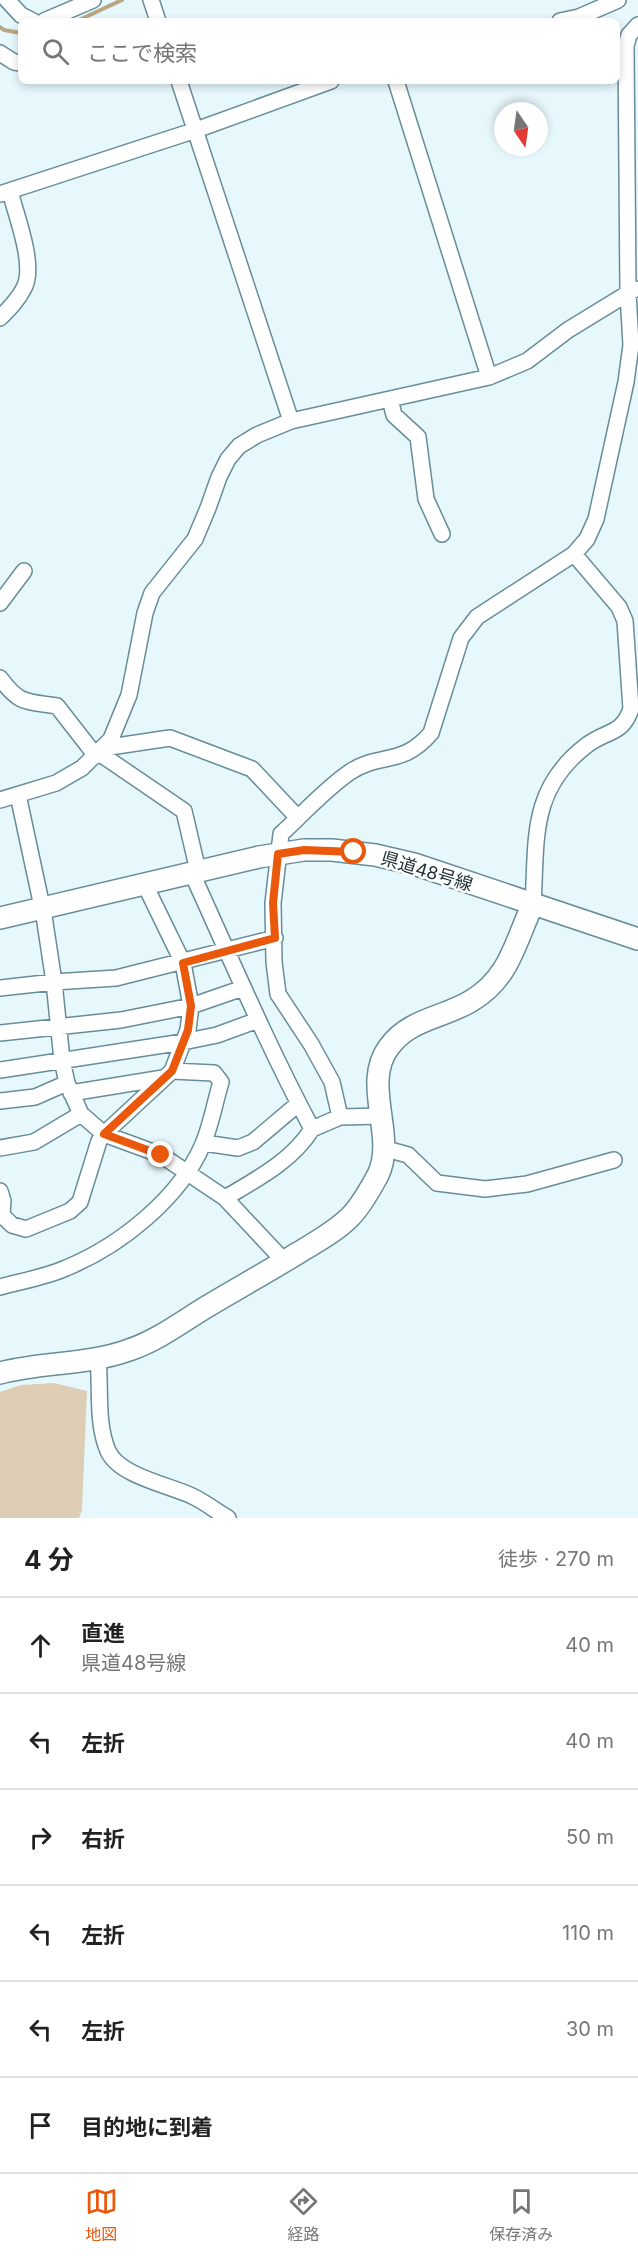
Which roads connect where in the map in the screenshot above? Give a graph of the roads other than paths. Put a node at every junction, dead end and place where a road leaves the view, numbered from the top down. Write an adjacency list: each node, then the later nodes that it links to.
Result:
1 (7, 0): 5 (street)
2 (93, 0): 6 (street)
3 (152, 0): 7 (street)
4 (618, 0): 8 (street)
5 (27, 18)
6 (51, 18)
7 (153, 18)
8 (574, 18)
9 (638, 26): 17 (street)
10 (0, 53): 11 (street)
11 (18, 62)
12 (180, 84): 15 (street)
13 (323, 84): 15 (street)
14 (397, 84): 19 (street)
15 (196, 130): 16 (street); 21 (street)
16 (5, 193): 18 (street)
17 (633, 290): 19 (street); 23 (street)
18 (0, 318)
19 (489, 376): 20 (street)
20 (390, 399): 21 (street); 22 (street)
21 (291, 421): 27 (street)
22 (442, 534)
23 (574, 554): 30 (street); 34 (street)
24 (24, 572): 25 (street)
25 (0, 603)
26 (0, 678): 27 (street)
27 (99, 752): 28 (street); 30 (street); 32 (street)
28 (18, 795): 29 (street); 35 (street)
29 (0, 800)
30 (298, 818): 31 (street)
31 (278, 854): 32 (street, 県道48号線); 34 (street, 県道48号線); 37 (street)
32 (196, 871): 33 (street, 県道48号線); 39 (street)
33 (146, 882): 35 (street, 県道48号線); 40 (street)
34 (533, 904): 38 (street, 県道48号線); 56 (street)
35 (42, 907): 36 (street, 県道48号線); 41 (street)
36 (0, 918)
37 (275, 938): 39 (street); 57 (street)
38 (638, 939)
39 (227, 951): 40 (street); 43 (street)
40 (183, 963): 41 (street); 44 (street)
41 (54, 982): 42 (street); 46 (street)
42 (0, 988)
43 (243, 988): 44 (street); 45 (street)
44 (191, 1006): 46 (street); 48 (street)
45 (258, 1020): 48 (street); 54 (street)
46 (57, 1027): 47 (street); 49 (street)
47 (0, 1033)
48 (183, 1042): 49 (street); 51 (street)
49 (62, 1060): 50 (street); 52 (street)
50 (0, 1070)
51 (167, 1075): 52 (street); 59 (street); 60 (street)
52 (69, 1088): 53 (street); 55 (street)
53 (0, 1101)
54 (298, 1104): 58 (street); 60 (street)
55 (81, 1114): 59 (street); 61 (street)
56 (381, 1116): 57 (street); 62 (street)
57 (340, 1117): 58 (street)
58 (312, 1129): 66 (street)
59 (104, 1134): 64 (street); 67 (street)
60 (204, 1143): 64 (street)
61 (0, 1148)
62 (383, 1148): 63 (street); 68 (street)
63 (614, 1160)
64 (187, 1173): 66 (street); 69 (street)
65 (0, 1191): 67 (street)
66 (225, 1197): 68 (street)
67 (1, 1216)
68 (284, 1261): 70 (street)
69 (0, 1287)
70 (98, 1359): 71 (street); 72 (street)
71 (0, 1373)
72 (228, 1518)

